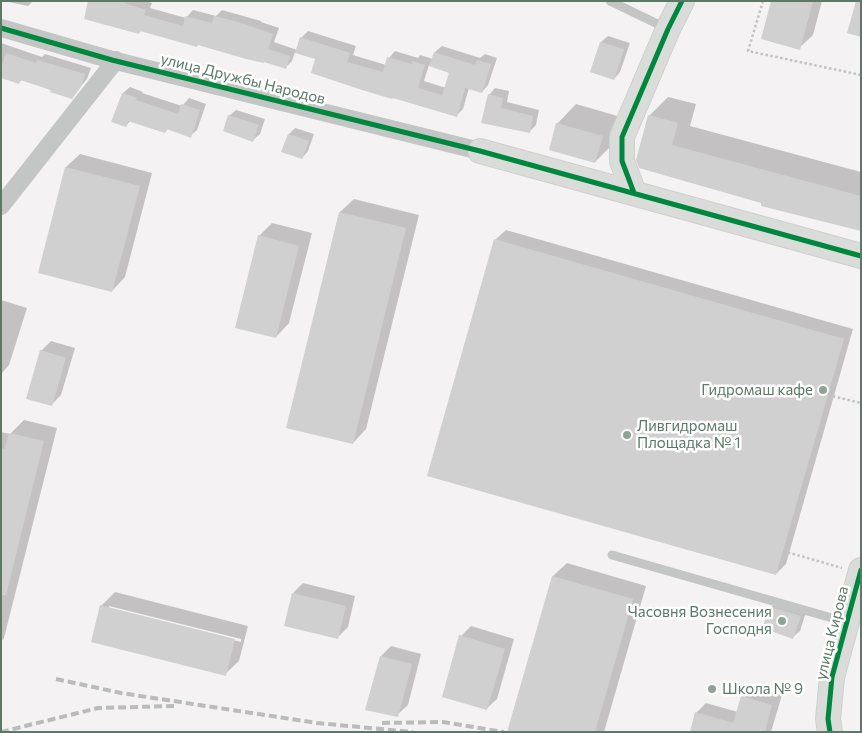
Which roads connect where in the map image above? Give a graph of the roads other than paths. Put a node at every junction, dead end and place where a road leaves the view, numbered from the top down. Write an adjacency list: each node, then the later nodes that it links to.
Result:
1 (610, 1): 4 (lane)
2 (682, 1): 4 (street)
3 (1, 28): 5 (street, улица Дружбы Народов)
4 (668, 29): 6 (street)
5 (116, 60): 7 (street, улица Дружбы Народов); 10 (street)
6 (624, 132): 8 (street); 9 (street)
7 (480, 151): 8 (street)
8 (575, 177): 9 (street)
9 (634, 193): 11 (street)
10 (1, 206)
11 (861, 256)
12 (612, 555): 14 (lane)
13 (860, 571): 14 (street, улица Кирова)
14 (846, 622): 15 (street, улица Кирова)
15 (830, 732)

